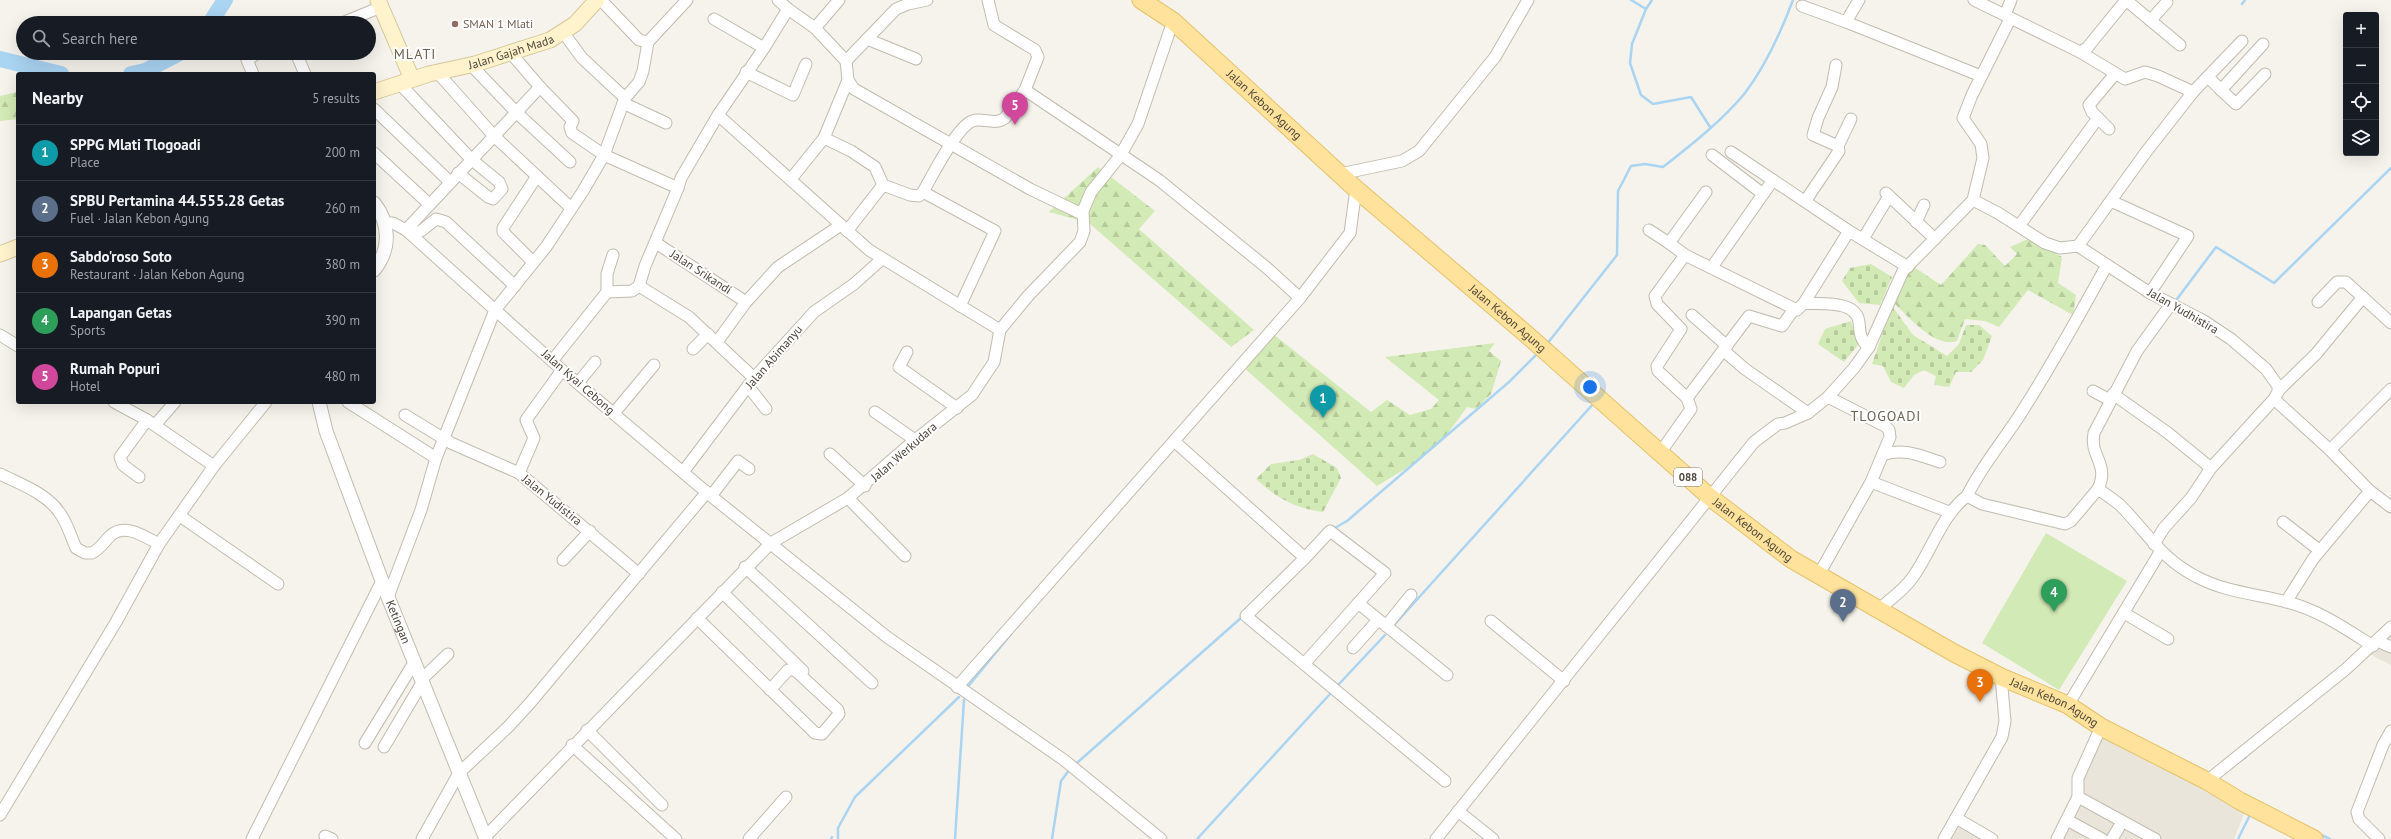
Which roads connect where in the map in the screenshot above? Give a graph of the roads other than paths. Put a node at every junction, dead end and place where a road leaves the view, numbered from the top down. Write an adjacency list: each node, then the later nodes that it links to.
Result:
1 (597, 0): 25 (main road, Jalan Gajah Mada)
2 (601, 0): 28 (street)
3 (686, 0): 28 (street)
4 (778, 0): 17 (street)
5 (839, 0): 24 (street)
6 (927, 0): 26 (street)
7 (988, 0): 52 (street)
8 (1141, 0): 22 (main road, Jalan Kebon Agung / 088)
9 (1528, 0): 76 (street)
10 (1859, 0): 23 (street)
11 (1974, 0): 19 (street)
12 (2011, 0): 19 (street)
13 (2126, 0): 21 (street); 33 (street)
14 (2167, 2): 21 (street)
15 (379, 4): 18 (street); 50 (main road)
16 (1802, 6): 23 (street)
17 (788, 9): 24 (street); 31 (street)
18 (356, 16)
19 (2008, 17): 33 (street); 47 (street)
20 (714, 19): 31 (street)
21 (2151, 20): 30 (street)
22 (1173, 21): 72 (street); 76 (main road, Jalan Kebon Agung / 088)
23 (1846, 22): 47 (street)
24 (815, 28): 37 (street)
25 (563, 32): 32 (main road, Jalan Gajah Mada); 56 (street)
26 (867, 39): 34 (street); 37 (street)
27 (2242, 41): 48 (street)
28 (648, 42): 56 (street)
29 (2263, 44): 53 (street)
30 (2180, 45)
31 (764, 48): 43 (street)
32 (509, 51): 39 (main road, Jalan Gajah Mada); 51 (street)
33 (2080, 52): 45 (street)
34 (916, 59)
35 (247, 60): 41 (street)
36 (299, 60): 42 (street)
37 (846, 61): 49 (street)
38 (806, 64): 43 (street)
39 (471, 65): 44 (main road, Jalan Gajah Mada); 58 (street)
40 (1836, 65): 67 (street)
41 (252, 72)
42 (304, 72)
43 (746, 72): 59 (street)
44 (438, 73): 50 (main road, Jalan Gajah Mada); 64 (street)
45 (2115, 74): 55 (street); 60 (street)
46 (2265, 74): 53 (street)
47 (1981, 76): 88 (street)
48 (2208, 77): 53 (street); 55 (street)
49 (848, 80): 65 (street); 66 (street)
50 (405, 81): 54 (main road, Jalan Gajah Mada); 73 (street)
51 (540, 87): 58 (street); 70 (street)
52 (1025, 90): 66 (street); 72 (street)
53 (2221, 90)
54 (376, 91)
55 (2193, 92): 89 (street)
56 (624, 100): 62 (street); 70 (street)
57 (376, 110): 80 (street)
58 (516, 112): 64 (street); 74 (street)
59 (718, 115): 78 (street); 82 (street)
60 (2098, 118): 63 (street); 97 (street)
61 (1851, 119): 67 (street)
62 (666, 123)
63 (2109, 129)
64 (494, 136): 73 (street); 77 (street)
65 (824, 138): 78 (street); 81 (street)
66 (950, 144): 84 (street); 94 (street)
67 (1838, 146): 87 (street)
68 (1731, 152): 79 (street)
69 (376, 155): 90 (street)
70 (604, 155): 82 (street); 93 (street)
71 (1712, 155): 86 (street)
72 (1120, 156): 94 (street); 122 (street)
73 (471, 160): 75 (street); 75 (street)
74 (570, 162)
75 (458, 173): 80 (street)
76 (1340, 174): 83 (main road, Jalan Kebon Agung / 088)
77 (537, 176): 93 (street); 112 (street)
78 (791, 179): 98 (street)
79 (1773, 180): 86 (street); 87 (street)
80 (450, 182): 90 (street)
81 (883, 185): 84 (street); 98 (street)
82 (678, 188): 104 (street)
83 (1356, 189): 122 (street); 169 (main road, Jalan Kebon Agung / 088)
84 (923, 192): 127 (street)
85 (1706, 192): 105 (street)
86 (1764, 194): 115 (street)
87 (1806, 200): 100 (street)
88 (1973, 200): 97 (street); 103 (street)
89 (2111, 201): 106 (street); 120 (street)
90 (430, 204): 101 (street)
91 (1924, 204): 95 (street)
92 (376, 206): 96 (street)
93 (571, 208): 112 (street)
94 (1082, 214): 132 (street)
95 (1916, 222): 102 (street); 103 (street)
96 (386, 223): 101 (street, Jalan Kyai Cebong); 114 (street)
97 (2019, 226): 106 (street)
98 (844, 228): 111 (street); 123 (street)
99 (1650, 230): 105 (street)
100 (1849, 231): 102 (street); 125 (street)
101 (409, 232): 117 (street); 129 (street, Jalan Kyai Cebong)
102 (1863, 238): 116 (street)
103 (1935, 239): 116 (street)
104 (656, 243): 118 (street); 123 (street, Jalan Srikandi)
105 (1669, 243): 110 (street)
106 (2078, 246): 113 (street, Jalan Yudhistira)
107 (16, 248): 108 (main road)
108 (0, 254)
109 (613, 255): 119 (street)
110 (1685, 255): 115 (street); 152 (street)
111 (882, 259): 127 (street); 145 (street, Jalan Abimanyu)
112 (533, 262): 117 (street)
113 (2107, 265): 120 (street, Jalan Yudhistira); 186 (street)
114 (376, 267)
115 (1712, 267): 128 (street)
116 (1908, 267): 137 (street)
117 (515, 286): 129 (street)
118 (639, 286): 119 (street); 133 (street)
119 (607, 292): 141 (street)
120 (2150, 293): 126 (street, Jalan Yudhistira)
121 (2363, 297): 124 (street); 131 (street); 149 (street)
122 (1300, 298): 167 (street)
123 (746, 302): 135 (street)
124 (2318, 302)
125 (1804, 303): 128 (street); 137 (street)
126 (2171, 304): 149 (street, Jalan Yudhistira); 151 (street)
127 (960, 306): 132 (street)
128 (1794, 309): 138 (street)
129 (495, 310): 141 (street, Jalan Kyai Cebong); 165 (street)
130 (1692, 315): 138 (street)
131 (2391, 323)
132 (1000, 330): 158 (street, Jalan Werkudara)
133 (708, 334): 135 (street); 139 (street)
134 (0, 336): 136 (street)
135 (717, 342): 145 (street)
136 (16, 345)
137 (1869, 347): 150 (street)
138 (1725, 348): 152 (street); 162 (street)
139 (693, 349)
140 (907, 352): 158 (street)
141 (552, 361): 144 (street, Jalan Kyai Cebong)
142 (595, 362): 146 (street)
143 (654, 366): 161 (street)
144 (562, 370): 146 (street, Jalan Kyai Cebong); 178 (street, Jalan Yudistira)
145 (751, 382): 159 (street); 177 (street, Jalan Abimanyu)
146 (578, 383): 161 (street, Jalan Kyai Cebong)
147 (2391, 389): 168 (street)
148 (2093, 391): 151 (street)
149 (2276, 394): 168 (street, Jalan Yudhistira); 175 (street)
150 (1828, 397): 162 (street); 171 (street)
151 (2112, 397): 175 (street); 183 (street)
152 (1687, 398): 169 (street)
153 (121, 404): 164 (street)
154 (173, 404): 164 (street)
155 (264, 404): 174 (street)
156 (319, 404): 204 (street, Ketingan)
157 (351, 404): 172 (street)
158 (957, 408): 166 (street, Jalan Werkudara)
159 (766, 409)
160 (875, 412): 166 (street)
161 (614, 413): 177 (street, Jalan Kyai Cebong)
162 (1808, 413): 188 (street)
163 (405, 415): 165 (street)
164 (151, 422): 174 (street); 180 (street)
165 (444, 439): 172 (street); 178 (street)
166 (915, 440): 182 (street, Jalan Werkudara)
167 (1174, 441): 199 (street); 229 (street)
168 (2330, 450): 184 (street, Jalan Yudhistira)
169 (1660, 453): 188 (main road, Jalan Kebon Agung / 088)
170 (830, 454): 182 (street)
171 (1885, 454): 173 (street); 181 (street)
172 (436, 458): 208 (street)
173 (1940, 462)
174 (214, 466): 191 (street)
175 (2212, 468): 196 (street)
176 (749, 469): 185 (street)
177 (683, 472): 185 (street, Jalan Kyai Cebong)
178 (519, 473): 193 (street, Jalan Yudistira)
179 (0, 474): 195 (street)
180 (139, 477)
181 (1871, 482): 190 (street); 203 (street)
182 (865, 486): 187 (street, Jalan Werkudara)
183 (2098, 489): 186 (street); 196 (street)
184 (2370, 491): 189 (street, Jalan Yudhistira); 197 (street)
185 (709, 494): 194 (street, Jalan Kyai Cebong); 202 (street)
186 (1967, 496): 190 (street)
187 (848, 498): 194 (street, Jalan Werkudara); 198 (street)
188 (1711, 498): 203 (main road, Jalan Kebon Agung / 088); 227 (street)
189 (2391, 507)
190 (1949, 512): 211 (street)
191 (180, 516): 195 (street); 205 (street)
192 (2283, 522): 197 (street)
193 (590, 531): 200 (street); 202 (street, Jalan Yudistira)
194 (771, 543): 201 (street, Jalan Werkudara); 229 (street, Jalan Kyai Cebong)
195 (159, 544): 247 (street)
196 (2157, 548): 209 (street); 212 (street)
197 (2319, 550): 209 (street)
198 (905, 556)
199 (1305, 558): 210 (street); 223 (street)
200 (563, 560)
201 (745, 567): 206 (street, Jalan Werkudara); 228 (street)
202 (639, 574): 240 (street)
203 (1818, 576): 211 (main road, Jalan Kebon Agung / 088)
204 (382, 582): 208 (street, Ketingan); 252 (street)
205 (278, 584)
206 (722, 592): 213 (street, Jalan Werkudara); 232 (street)
207 (1411, 596): 215 (street)
208 (388, 597): 222 (street, Ketingan)
209 (2286, 602): 218 (street)
210 (1358, 603): 215 (street); 223 (street)
211 (1880, 608): 225 (main road, Jalan Kebon Agung / 088)
212 (2124, 613): 217 (street); 231 (street)
213 (697, 618): 230 (street); 234 (street, Jalan Werkudara)
214 (1490, 621): 227 (street)
215 (1382, 623): 220 (street); 224 (street)
216 (2391, 628): 218 (street)
217 (2168, 639)
218 (2375, 644): 219 (street); 242 (street)
219 (2391, 647)
220 (1353, 648)
221 (448, 654): 226 (street)
222 (415, 661): 226 (street, Ketingan); 236 (street)
223 (1304, 664): 241 (street)
224 (1447, 676)
225 (2001, 677): 231 (main road, Jalan Kebon Agung / 088); 248 (street)
226 (423, 680): 238 (street); 240 (street, Ketingan)
227 (1564, 681): 246 (street)
228 (872, 683)
229 (957, 687): 256 (street, Jalan Kyai Cebong)
230 (770, 690): 230 (street)
231 (2068, 705): 233 (main road, Jalan Kebon Agung / 088)
232 (843, 710)
233 (2101, 727): 242 (main road, Jalan Kebon Agung / 088); 244 (street)
234 (587, 730): 237 (street, Jalan Werkudara); 245 (street)
235 (2391, 731): 239 (street)
236 (365, 743)
237 (572, 745): 251 (street, Jalan Werkudara); 254 (street)
238 (384, 746)
239 (2387, 747): 266 (street)
240 (459, 773): 251 (street, Ketingan); 253 (street)
241 (1445, 781)
242 (2207, 781): 265 (main road, Jalan Kebon Agung / 088)
243 (786, 797): 255 (street)
244 (2078, 797): 249 (street); 250 (street)
245 (662, 805)
246 (1458, 811): 257 (street); 258 (street)
247 (0, 815)
248 (1956, 818): 259 (street); 260 (street)
249 (2067, 820): 261 (street); 262 (street)
250 (2122, 822): 263 (street); 264 (street)
251 (485, 838)
252 (252, 839)
253 (422, 839)
254 (676, 839)
255 (749, 839)
256 (1161, 839)
257 (1436, 839)
258 (1493, 839)
259 (1944, 839)
260 (1992, 839)
261 (2057, 839)
262 (2102, 839)
263 (2112, 839)
264 (2155, 839)
265 (2314, 839)
266 (2379, 839)

